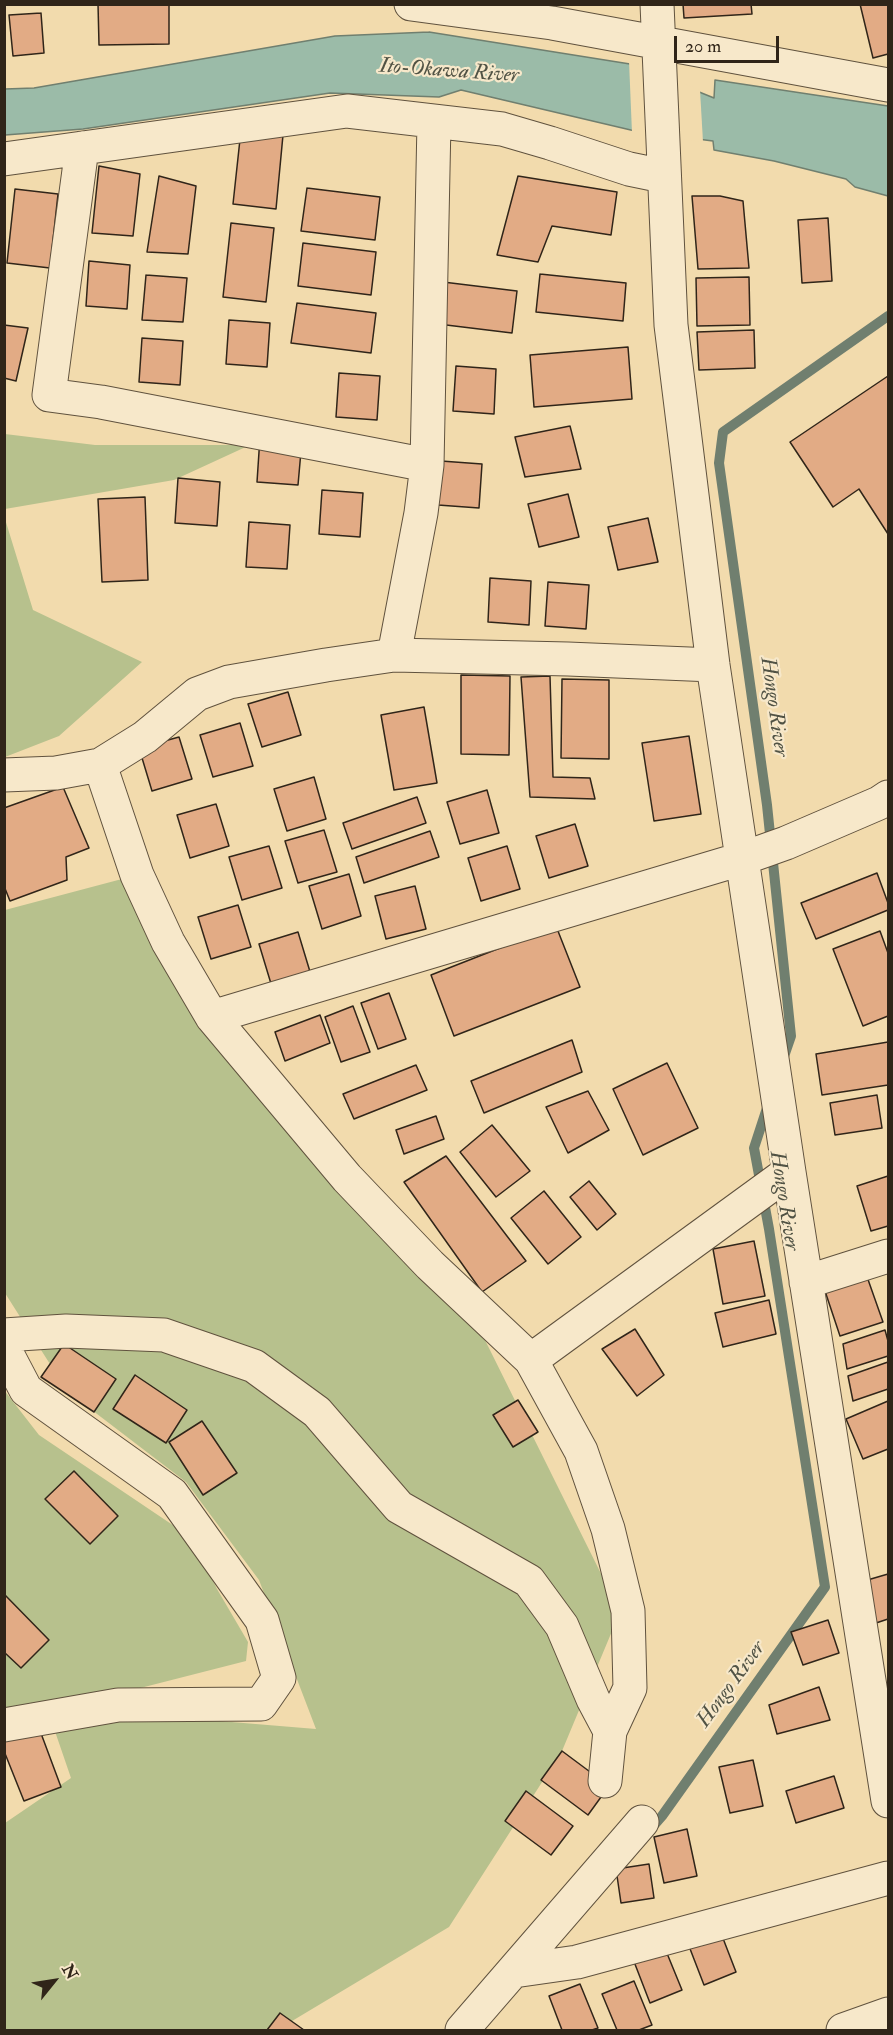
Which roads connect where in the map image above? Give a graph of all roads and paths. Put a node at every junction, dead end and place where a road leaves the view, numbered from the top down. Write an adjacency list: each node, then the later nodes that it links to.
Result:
1 (411, 4): 3 (street)
2 (657, 4): 3 (street)
3 (659, 50): 4 (street); 8 (street)
4 (888, 85)
5 (434, 122): 6 (street); 8 (street); 9 (street)
6 (82, 148): 7 (street); 9 (street)
7 (4, 159)
8 (663, 169): 11 (street)
9 (427, 465): 10 (street)
10 (394, 655): 11 (street); 12 (street)
11 (713, 665): 15 (street)
12 (100, 765): 13 (street); 16 (street)
13 (4, 775)
14 (885, 810): 15 (street)
15 (745, 857): 16 (street); 17 (street)
16 (212, 1017): 22 (street)
17 (785, 1174): 19 (street); 22 (street)
18 (888, 1256): 19 (street)
19 (806, 1282): 23 (street)
20 (4, 1335): 25 (street)
21 (4, 1348): 24 (street)
22 (531, 1360): 25 (street)
23 (877, 1654): 27 (street)
24 (4, 1725)
25 (610, 1731): 26 (street)
26 (605, 1781)
27 (888, 1801)
28 (642, 1822): 30 (street)
29 (888, 1878): 30 (street)
30 (514, 1971): 32 (street)
31 (888, 2014): 33 (street)
32 (462, 2031)
33 (843, 2031)

